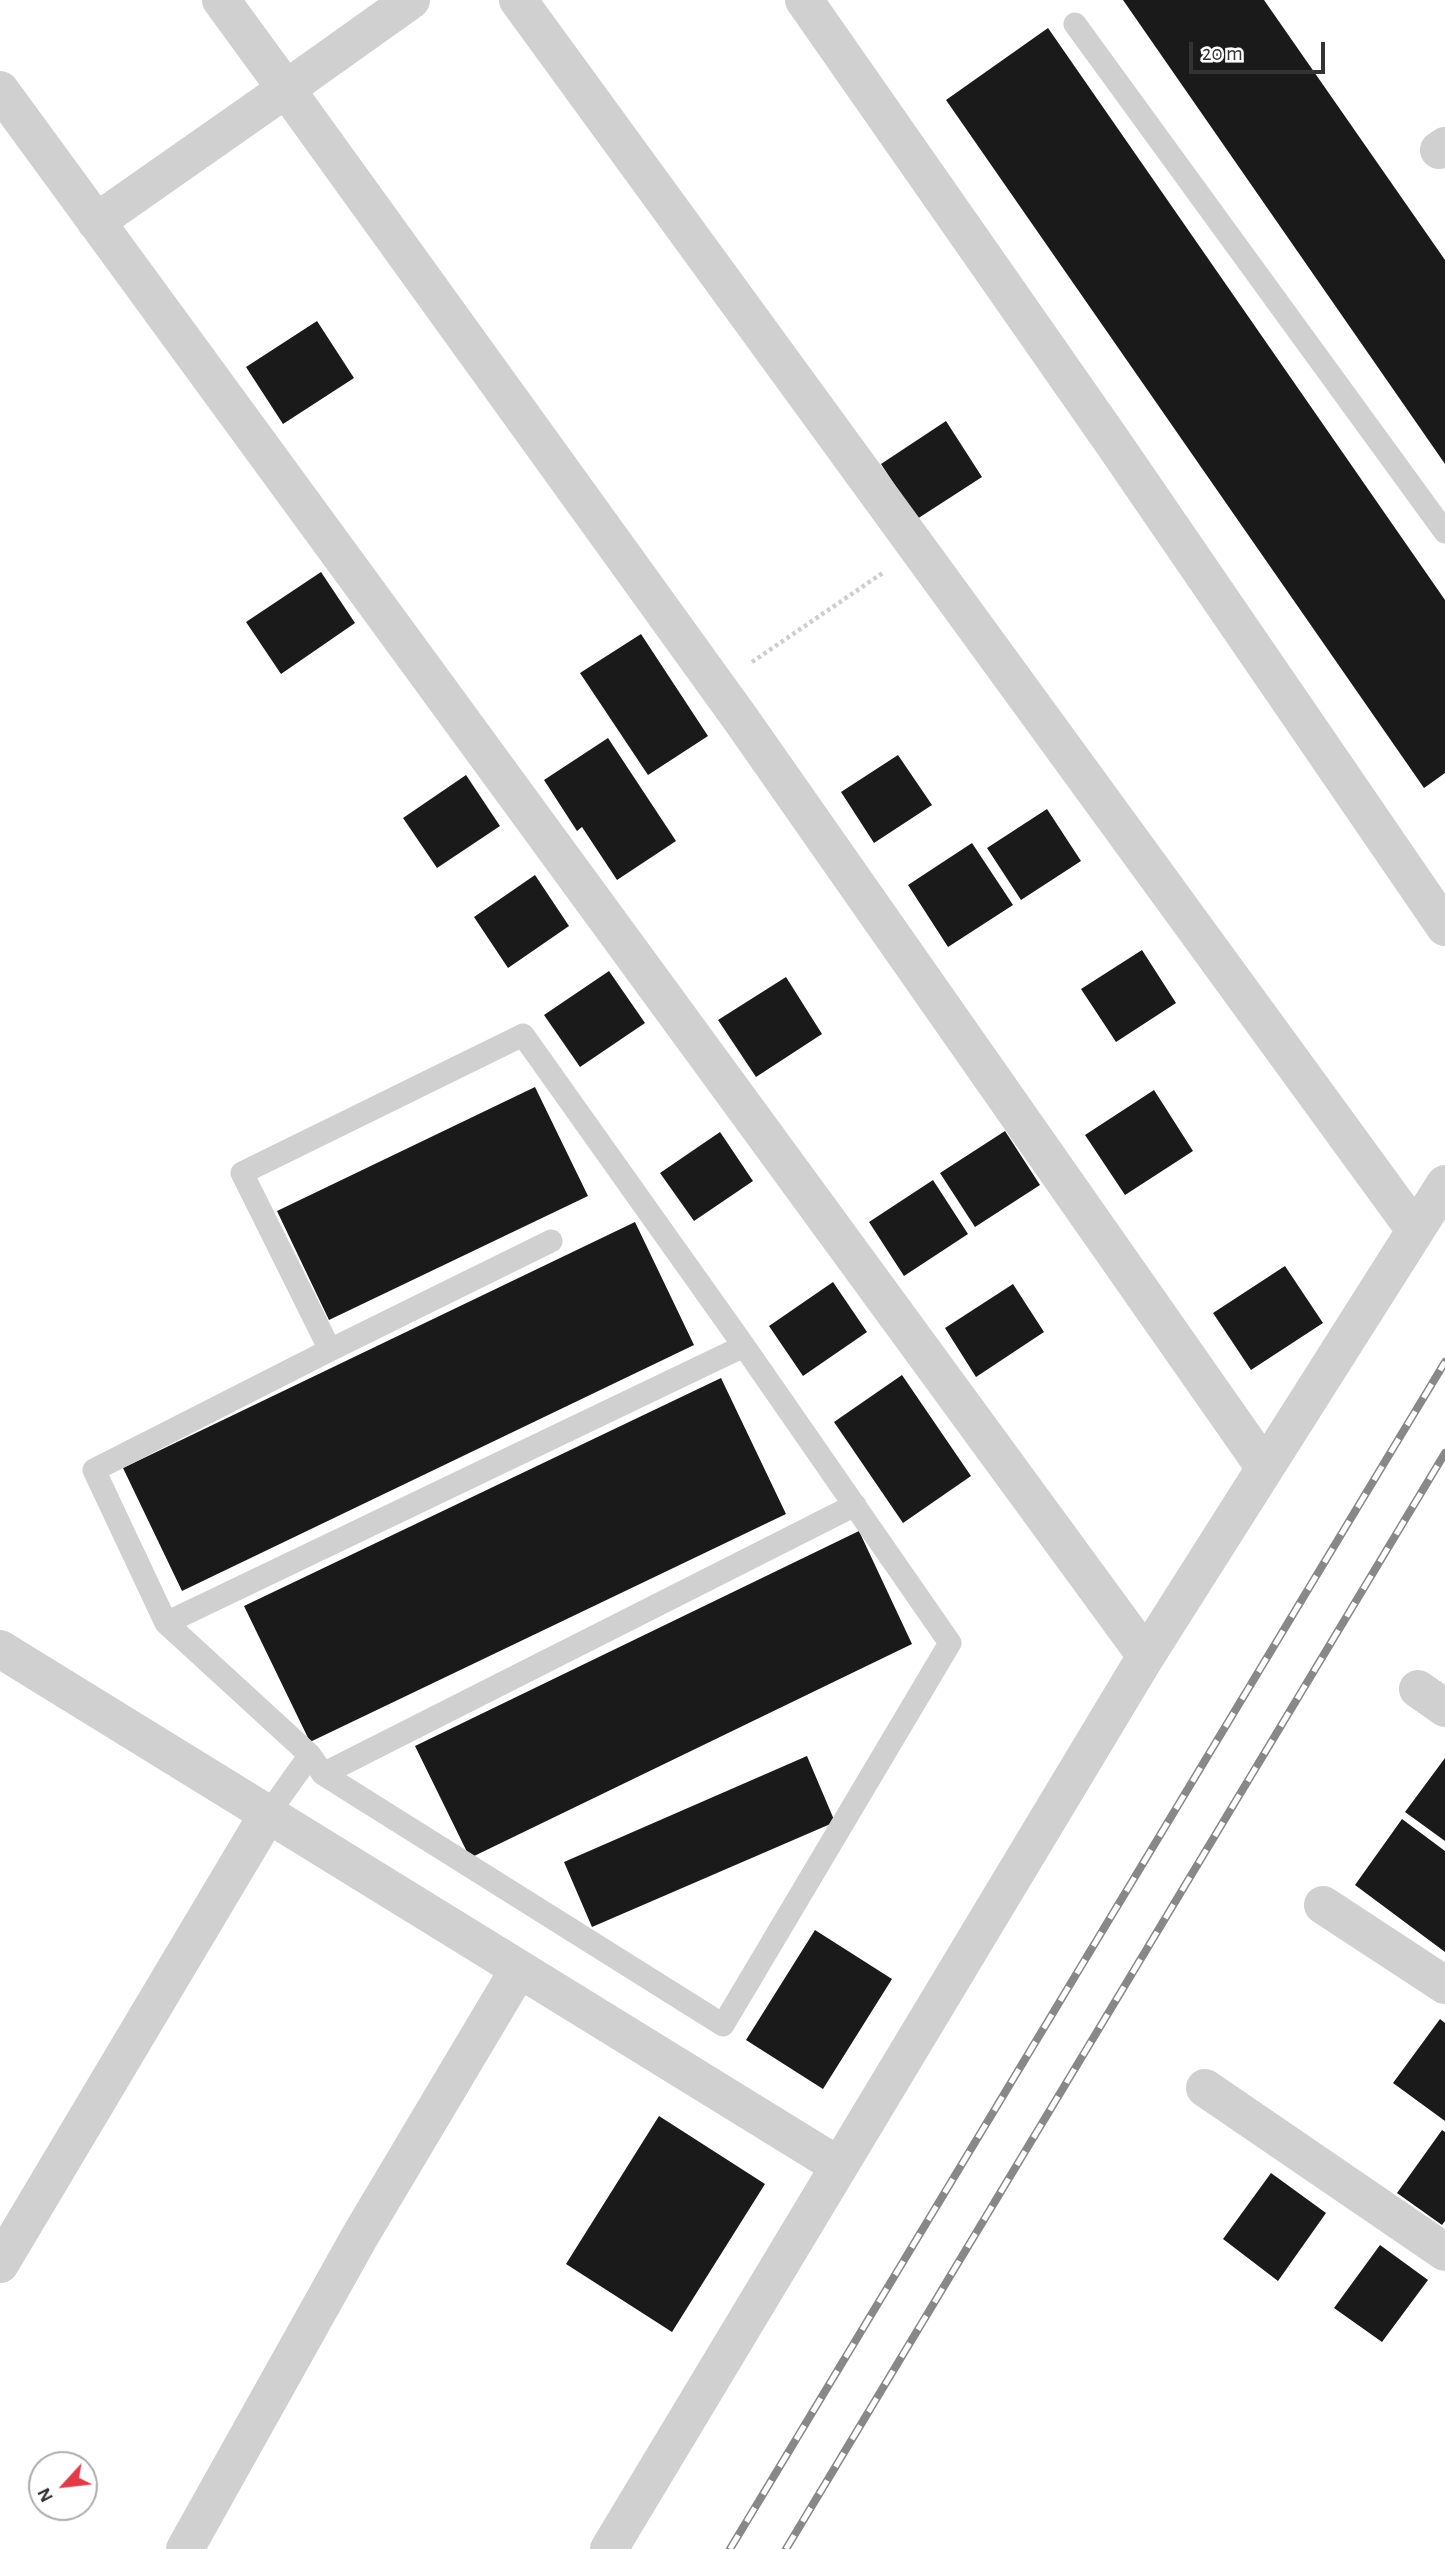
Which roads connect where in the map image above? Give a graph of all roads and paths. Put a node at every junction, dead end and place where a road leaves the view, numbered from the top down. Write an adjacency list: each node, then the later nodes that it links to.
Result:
1 (220, 0): 6 (street)
2 (411, 0): 6 (street)
3 (518, 0): 10 (street)
4 (804, 0): 12 (street)
5 (1075, 24): 9 (lane)
6 (286, 89): 8 (street); 11 (street)
7 (0, 90): 8 (street)
8 (96, 222): 22 (street)
9 (1445, 532)
10 (919, 548): 11 (path); 14 (street)
11 (717, 686): 18 (street)
12 (1445, 928)
13 (1445, 1184): 14 (street)
14 (1415, 1230): 18 (street)
15 (551, 1241): 17 (lane)
16 (744, 1346): 17 (lane); 19 (lane); 20 (lane)
17 (330, 1350): 20 (lane)
18 (1265, 1468): 22 (street)
19 (855, 1506): 24 (lane); 24 (lane)
20 (166, 1623): 23 (lane)
21 (0, 1649): 25 (street)
22 (1146, 1656): 30 (street)
23 (310, 1755): 24 (lane); 25 (lane)
24 (323, 1774)
25 (268, 1814): 27 (street); 32 (street)
26 (1323, 1905): 28 (street)
27 (519, 1969): 30 (street); 33 (street)
28 (1445, 1985)
29 (1205, 2088): 31 (street)
30 (839, 2166): 34 (street)
31 (1445, 2252)
32 (0, 2264)
33 (185, 2549)
34 (609, 2549)

